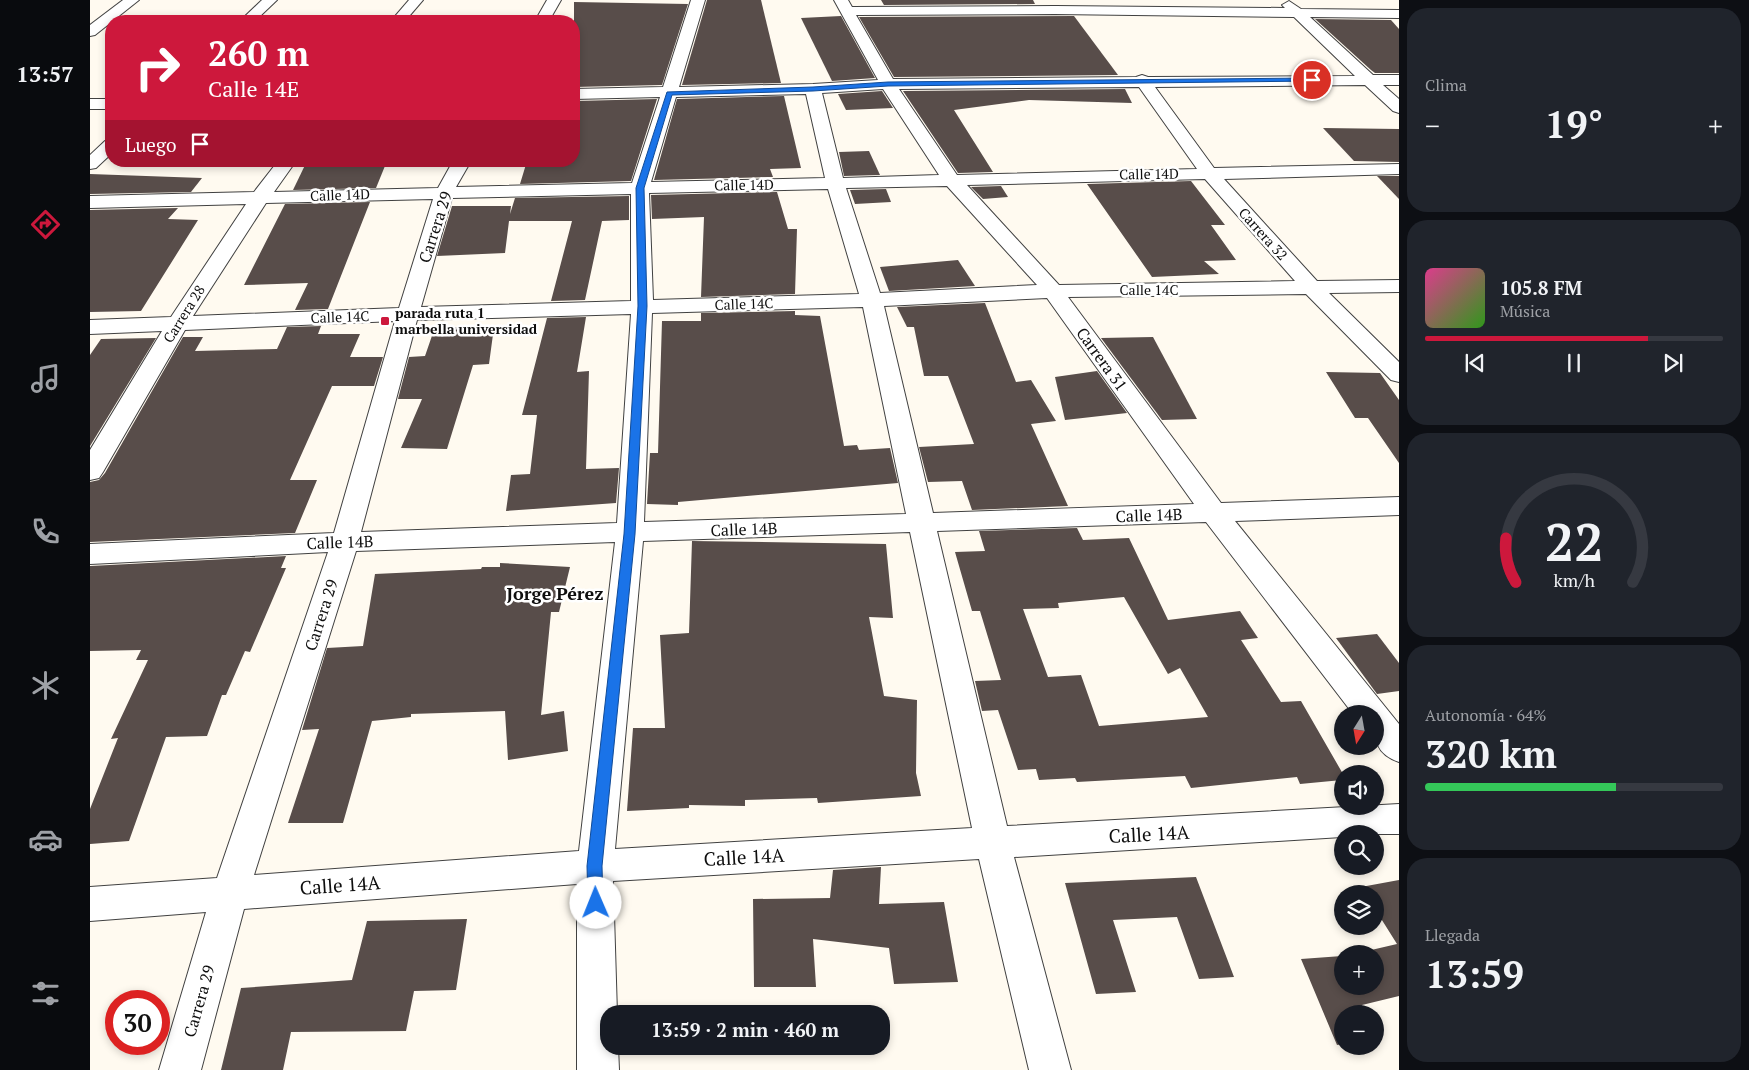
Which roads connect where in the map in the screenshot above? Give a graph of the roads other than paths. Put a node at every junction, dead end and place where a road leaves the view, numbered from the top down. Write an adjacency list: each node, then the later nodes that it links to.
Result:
1 (132, 0): 10 (street)
2 (270, 0): 11 (street)
3 (416, 0): 12 (street)
4 (554, 0): 13 (street)
5 (698, 0): 21 (street)
6 (1284, 0): 8 (street)
7 (844, 6): 8 (street); 19 (street, Carrera 31)
8 (1295, 12): 9 (street); 17 (street)
9 (1399, 14)
10 (112, 15)
11 (254, 15)
12 (403, 15)
13 (545, 15)
14 (105, 21): 15 (street)
15 (90, 32)
16 (1142, 80): 17 (street); 19 (street); 31 (street, Carrera 32)
17 (1369, 80): 18 (street); 25 (street)
18 (1399, 80)
19 (888, 84): 20 (street); 32 (street, Carrera 31)
20 (813, 89): 21 (street); 33 (street)
21 (670, 93): 22 (street); 34 (street)
22 (580, 94)
23 (90, 104): 24 (street)
24 (105, 104)
25 (1399, 108)
26 (105, 150): 27 (street)
27 (90, 164)
28 (282, 167): 36 (street, Carrera 28)
29 (459, 167): 35 (street, Carrera 29)
30 (1399, 169): 31 (street, Calle 14D)
31 (1208, 172): 32 (street, Calle 14D); 39 (street, Carrera 32)
32 (951, 179): 33 (street, Calle 14D); 40 (street, Carrera 31)
33 (835, 182): 34 (street, Calle 14D); 41 (street)
34 (640, 188): 35 (street, Calle 14D); 42 (street)
35 (445, 191): 36 (street, Calle 14D); 43 (street, Carrera 29)
36 (259, 198): 37 (street, Calle 14D); 44 (street, Carrera 28)
37 (90, 202)
38 (1399, 286): 39 (street, Calle 14C)
39 (1313, 289): 40 (street, Calle 14C); 46 (street, Carrera 32)
40 (1053, 291): 41 (street, Calle 14C); 49 (street, Carrera 31)
41 (872, 300): 42 (street, Calle 14C); 50 (street)
42 (642, 306): 43 (street, Calle 14C); 51 (street)
43 (408, 314): 44 (street, Calle 14C); 52 (street, Carrera 29)
44 (177, 324): 45 (street, Calle 14C); 47 (street, Carrera 28)
45 (90, 327)
46 (1399, 375)
47 (90, 472)
48 (1399, 506): 49 (street, Calle 14B)
49 (1214, 513): 50 (street, Calle 14B); 54 (street, Carrera 31)
50 (921, 521): 51 (street, Calle 14B); 58 (street)
51 (630, 534): 52 (street, Calle 14B); 59 (street)
52 (345, 542): 53 (street, Calle 14B); 60 (street, Carrera 29)
53 (90, 554)
54 (1365, 705)
55 (1384, 729): 56 (street)
56 (1399, 748)
57 (1399, 819): 58 (street, Calle 14A)
58 (993, 843): 59 (street, Calle 14A); 64 (street)
59 (595, 866): 60 (street, Calle 14A); 63 (street)
60 (230, 893): 61 (street, Calle 14A); 62 (street, Carrera 29)
61 (90, 904)
62 (180, 1070)
63 (598, 1070)
64 (1050, 1070)

